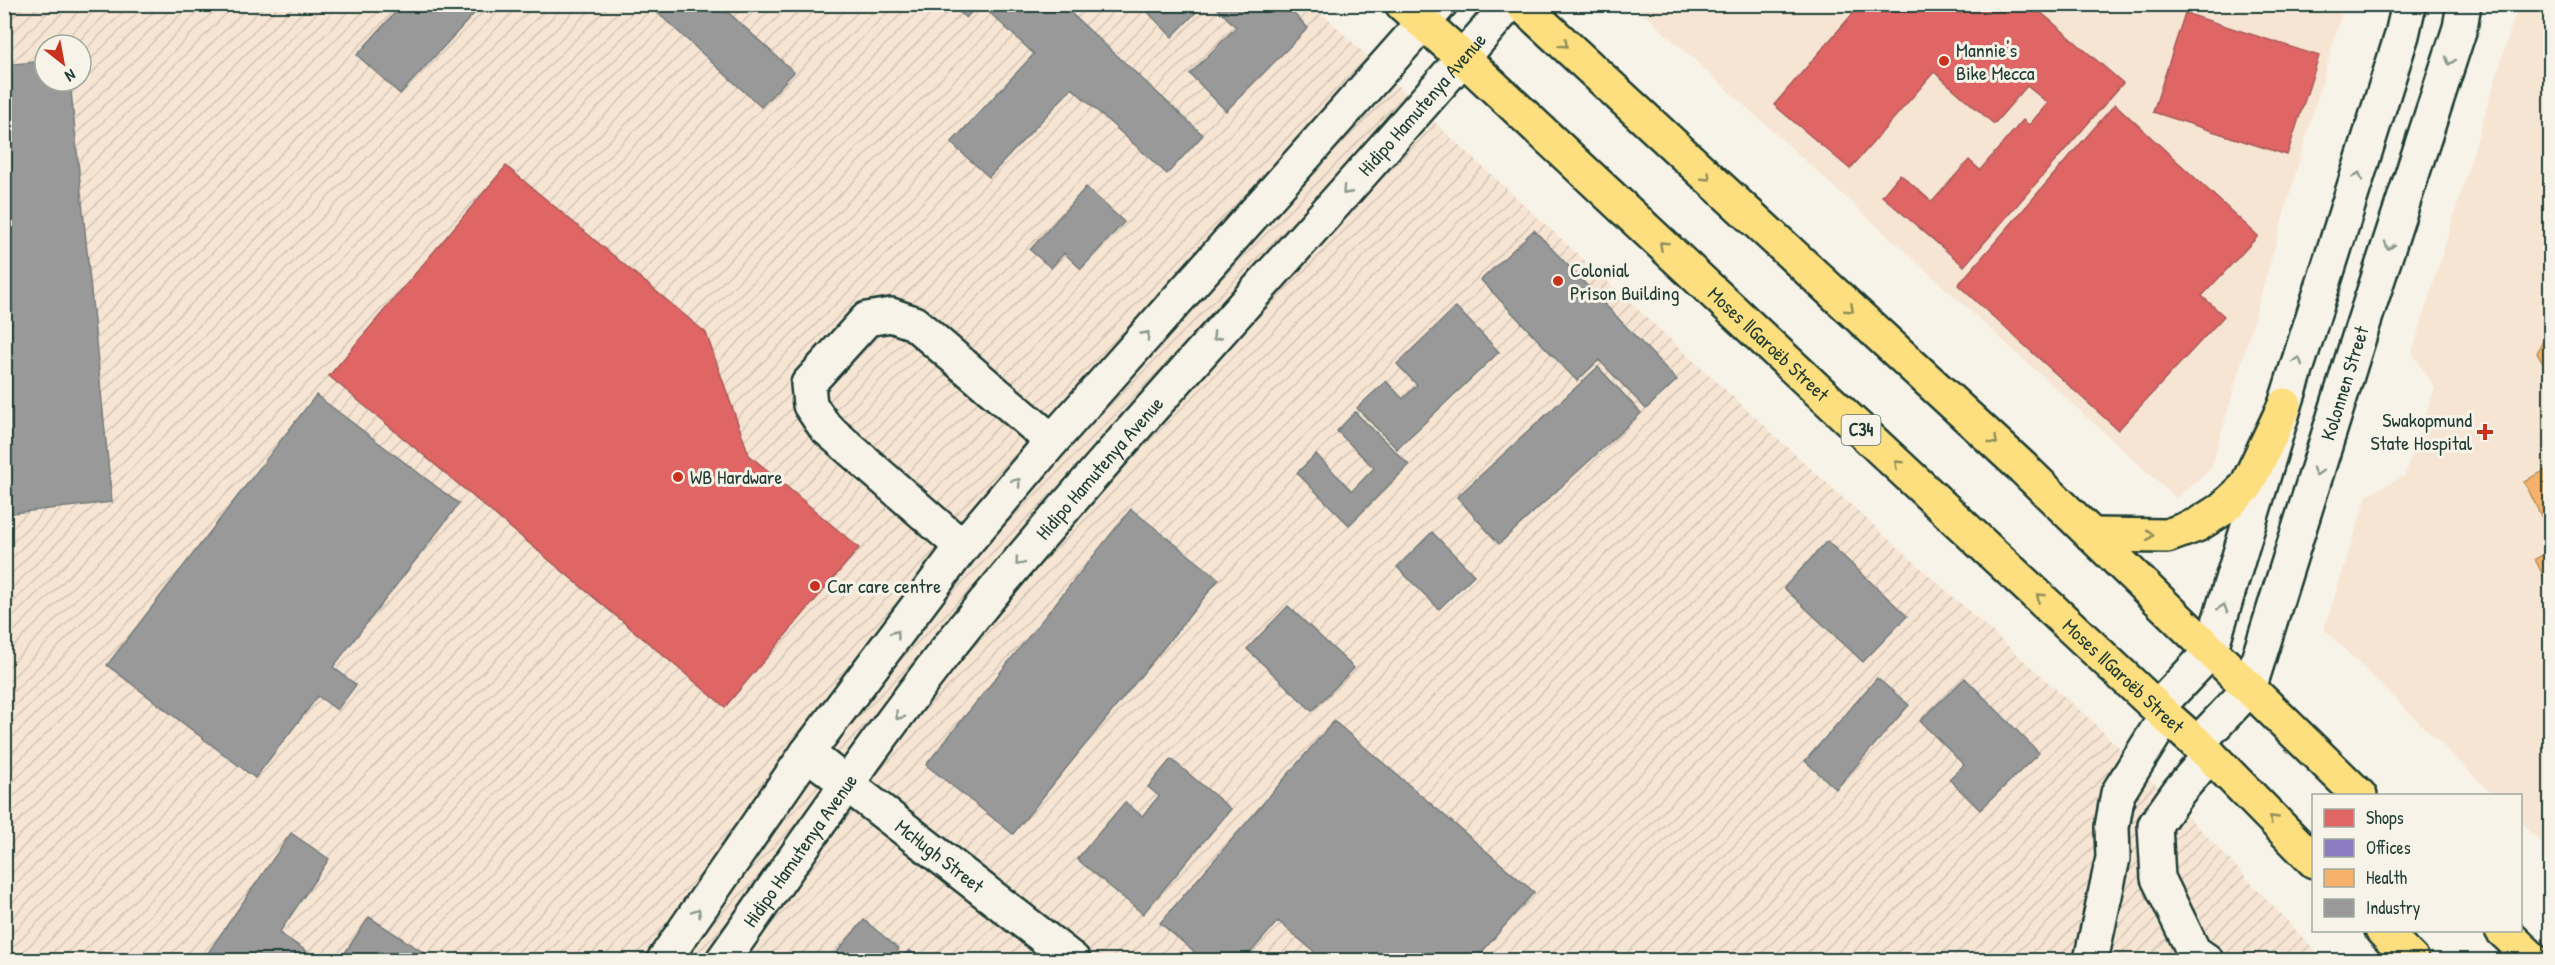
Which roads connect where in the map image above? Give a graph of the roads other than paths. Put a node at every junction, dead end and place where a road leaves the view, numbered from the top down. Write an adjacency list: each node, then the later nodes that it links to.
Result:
1 (1509, 4): 6 (street, Hidipo Hamutenya Avenue)
2 (1521, 4): 9 (main road, one-way to 9)
3 (2409, 4): 7 (street, one-way to 3)
4 (2464, 4): 12 (street, Kolonnen Street, one-way to 12)
5 (1422, 11): 6 (main road, Moses ǁGaroëb Street / C34); 8 (street, one-way to 5)
6 (1463, 58): 13 (main road, Moses ǁGaroëb Street / C34, one-way to 6); 16 (street, Hidipo Hamutenya Avenue, one-way to 16)
7 (2285, 405): 9 (main road, one-way to 7); 11 (street, one-way to 7)
8 (1052, 441): 10 (street, one-way to 8); 10 (street)
9 (2092, 535): 11 (main road)
10 (962, 547): 15 (street, one-way to 10)
11 (2210, 652): 12 (main road); 13 (street)
12 (2249, 690): 14 (street, Kolonnen Street); 17 (main road)
13 (2162, 712): 14 (main road, Moses ǁGaroëb Street / C34); 24 (street)
14 (2204, 750): 18 (main road, Moses ǁGaroëb Street / C34, one-way to 14); 25 (street, Kolonnen Street)
15 (807, 753): 16 (street, McHugh Street); 21 (street, one-way to 15)
16 (848, 783): 22 (street, Hidipo Hamutenya Avenue); 23 (street, McHugh Street)
17 (2359, 794)
18 (2312, 860)
19 (2384, 932): 26 (main road)
20 (2504, 932): 27 (main road)
21 (664, 960)
22 (723, 960)
23 (1073, 960)
24 (2091, 960)
25 (2206, 960)
26 (2412, 960)
27 (2534, 960)

